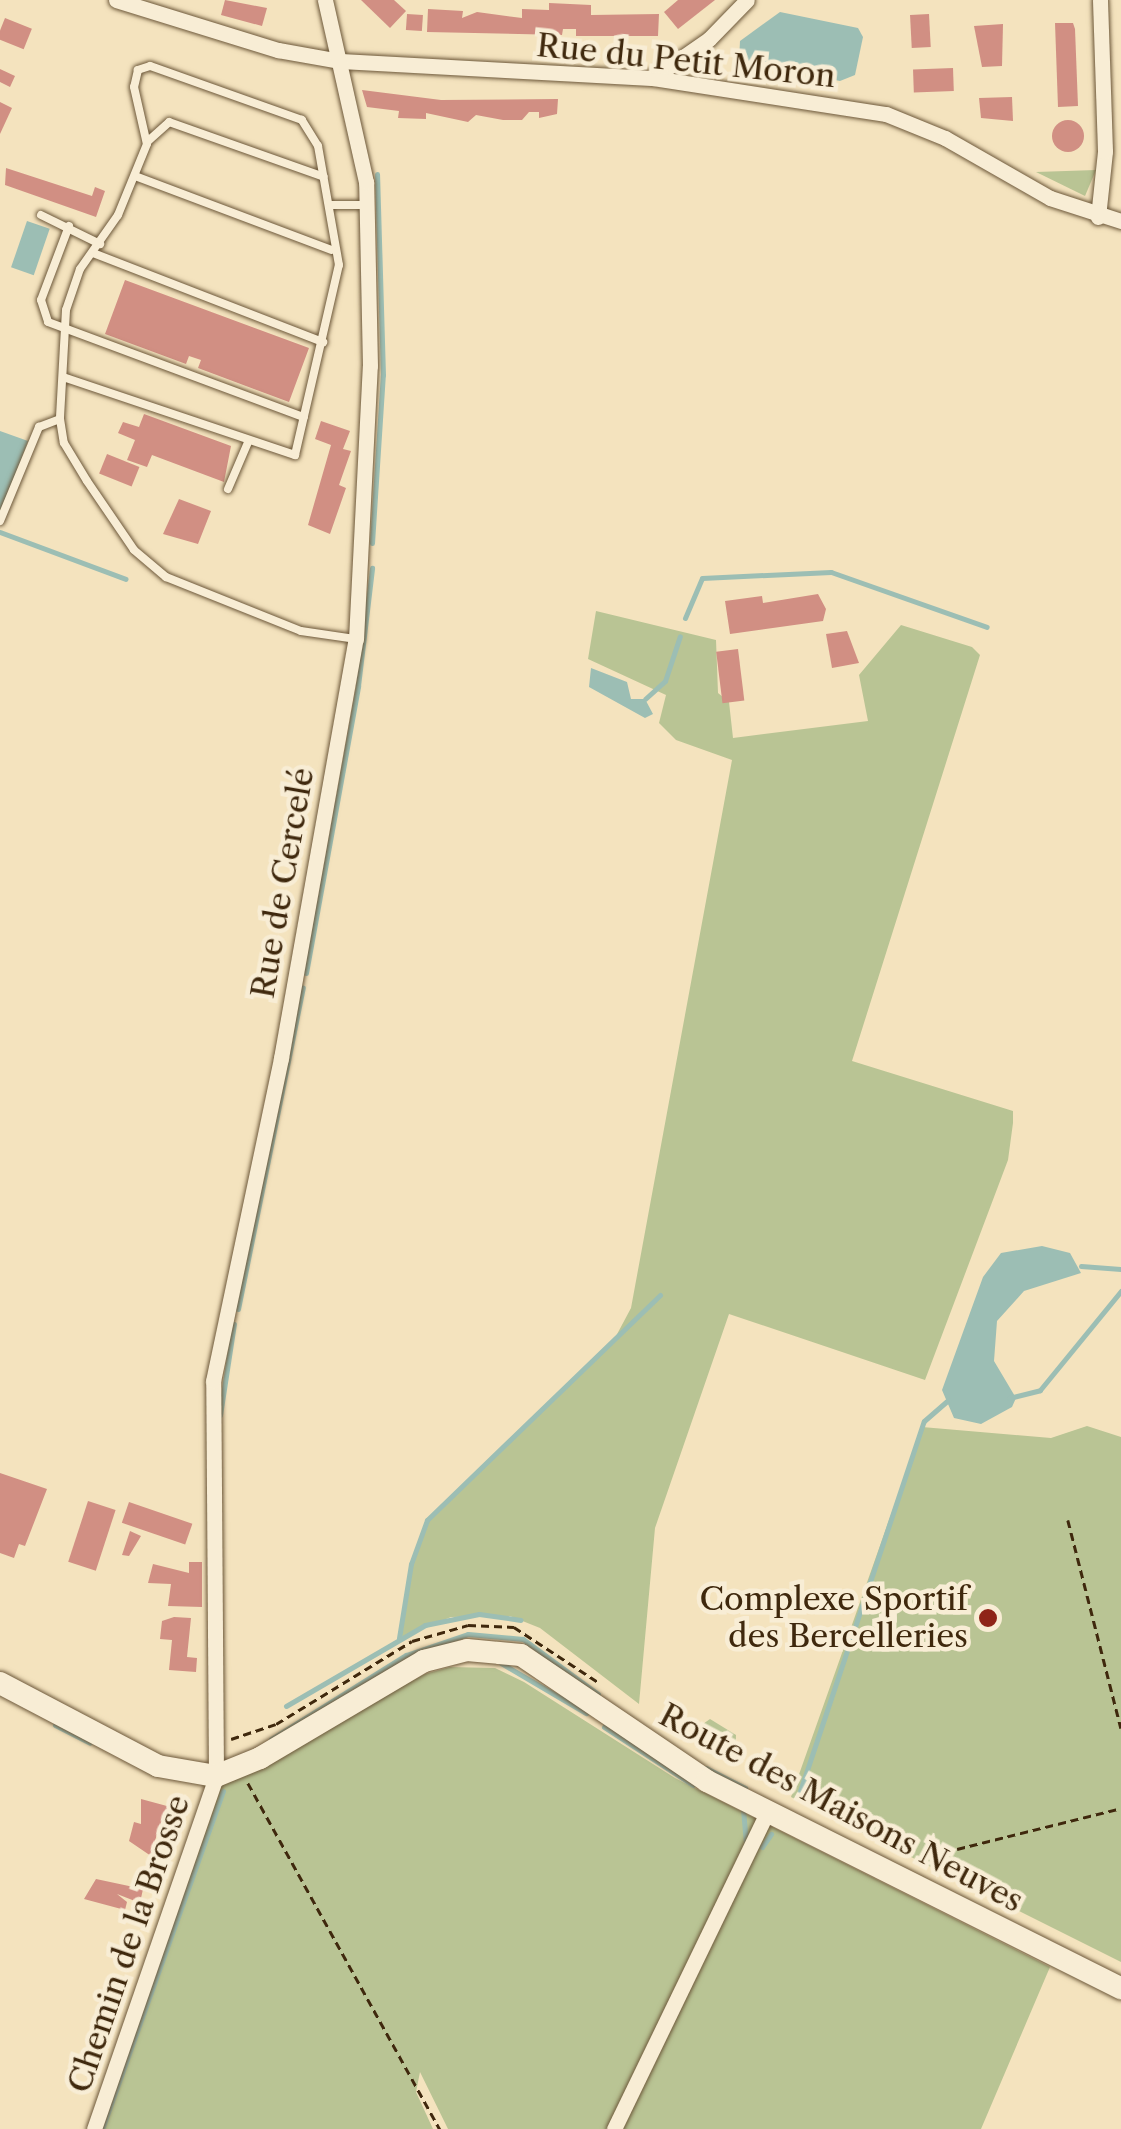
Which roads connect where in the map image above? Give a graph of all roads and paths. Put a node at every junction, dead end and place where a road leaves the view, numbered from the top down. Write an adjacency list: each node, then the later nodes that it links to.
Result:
1 (116, 0): 5 (street, Rue du Petit Moron)
2 (325, 0): 5 (street, Rue de Cercelé)
3 (747, 0): 6 (street)
4 (1100, 0): 13 (street)
5 (339, 60): 6 (street, Rue du Petit Moron); 10 (street, Rue de Cercelé)
6 (653, 78): 13 (street, Rue du Petit Moron)
7 (147, 142): 8 (lane); 9 (lane); 9 (lane)
8 (135, 176): 16 (lane); 17 (lane)
9 (324, 177): 11 (lane)
10 (367, 204): 11 (lane); 27 (street, Rue de Cercelé)
11 (329, 206): 17 (lane)
12 (41, 215): 15 (lane)
13 (1098, 217): 14 (street, Rue du Petit Moron)
14 (1121, 222)
15 (69, 226): 16 (lane); 19 (lane)
16 (100, 244): 18 (lane)
17 (332, 250): 20 (lane)
18 (93, 253): 19 (lane); 20 (lane)
19 (65, 329): 21 (lane); 22 (lane)
20 (324, 342): 22 (lane)
21 (62, 377): 23 (lane); 24 (lane)
22 (304, 417): 24 (lane)
23 (60, 419): 26 (lane); 27 (lane)
24 (249, 440): 25 (lane)
25 (228, 489)
26 (0, 521)
27 (356, 639): 32 (street, Rue de Cercelé)
28 (1068, 1520): 30 (path)
29 (0, 1684): 32 (street, Route des Maisons Neuves)
30 (1121, 1728)
31 (240, 1768): 32 (street, Route des Maisons Neuves); 34 (street, Route des Maisons Neuves); 38 (path)
32 (216, 1776): 37 (street, Chemin de la Brosse)
33 (1121, 1808): 35 (path)
34 (768, 1811): 36 (street, Route des Maisons Neuves); 39 (street)
35 (957, 1849)
36 (1121, 1988)
37 (94, 2129)
38 (440, 2129)
39 (614, 2129)

